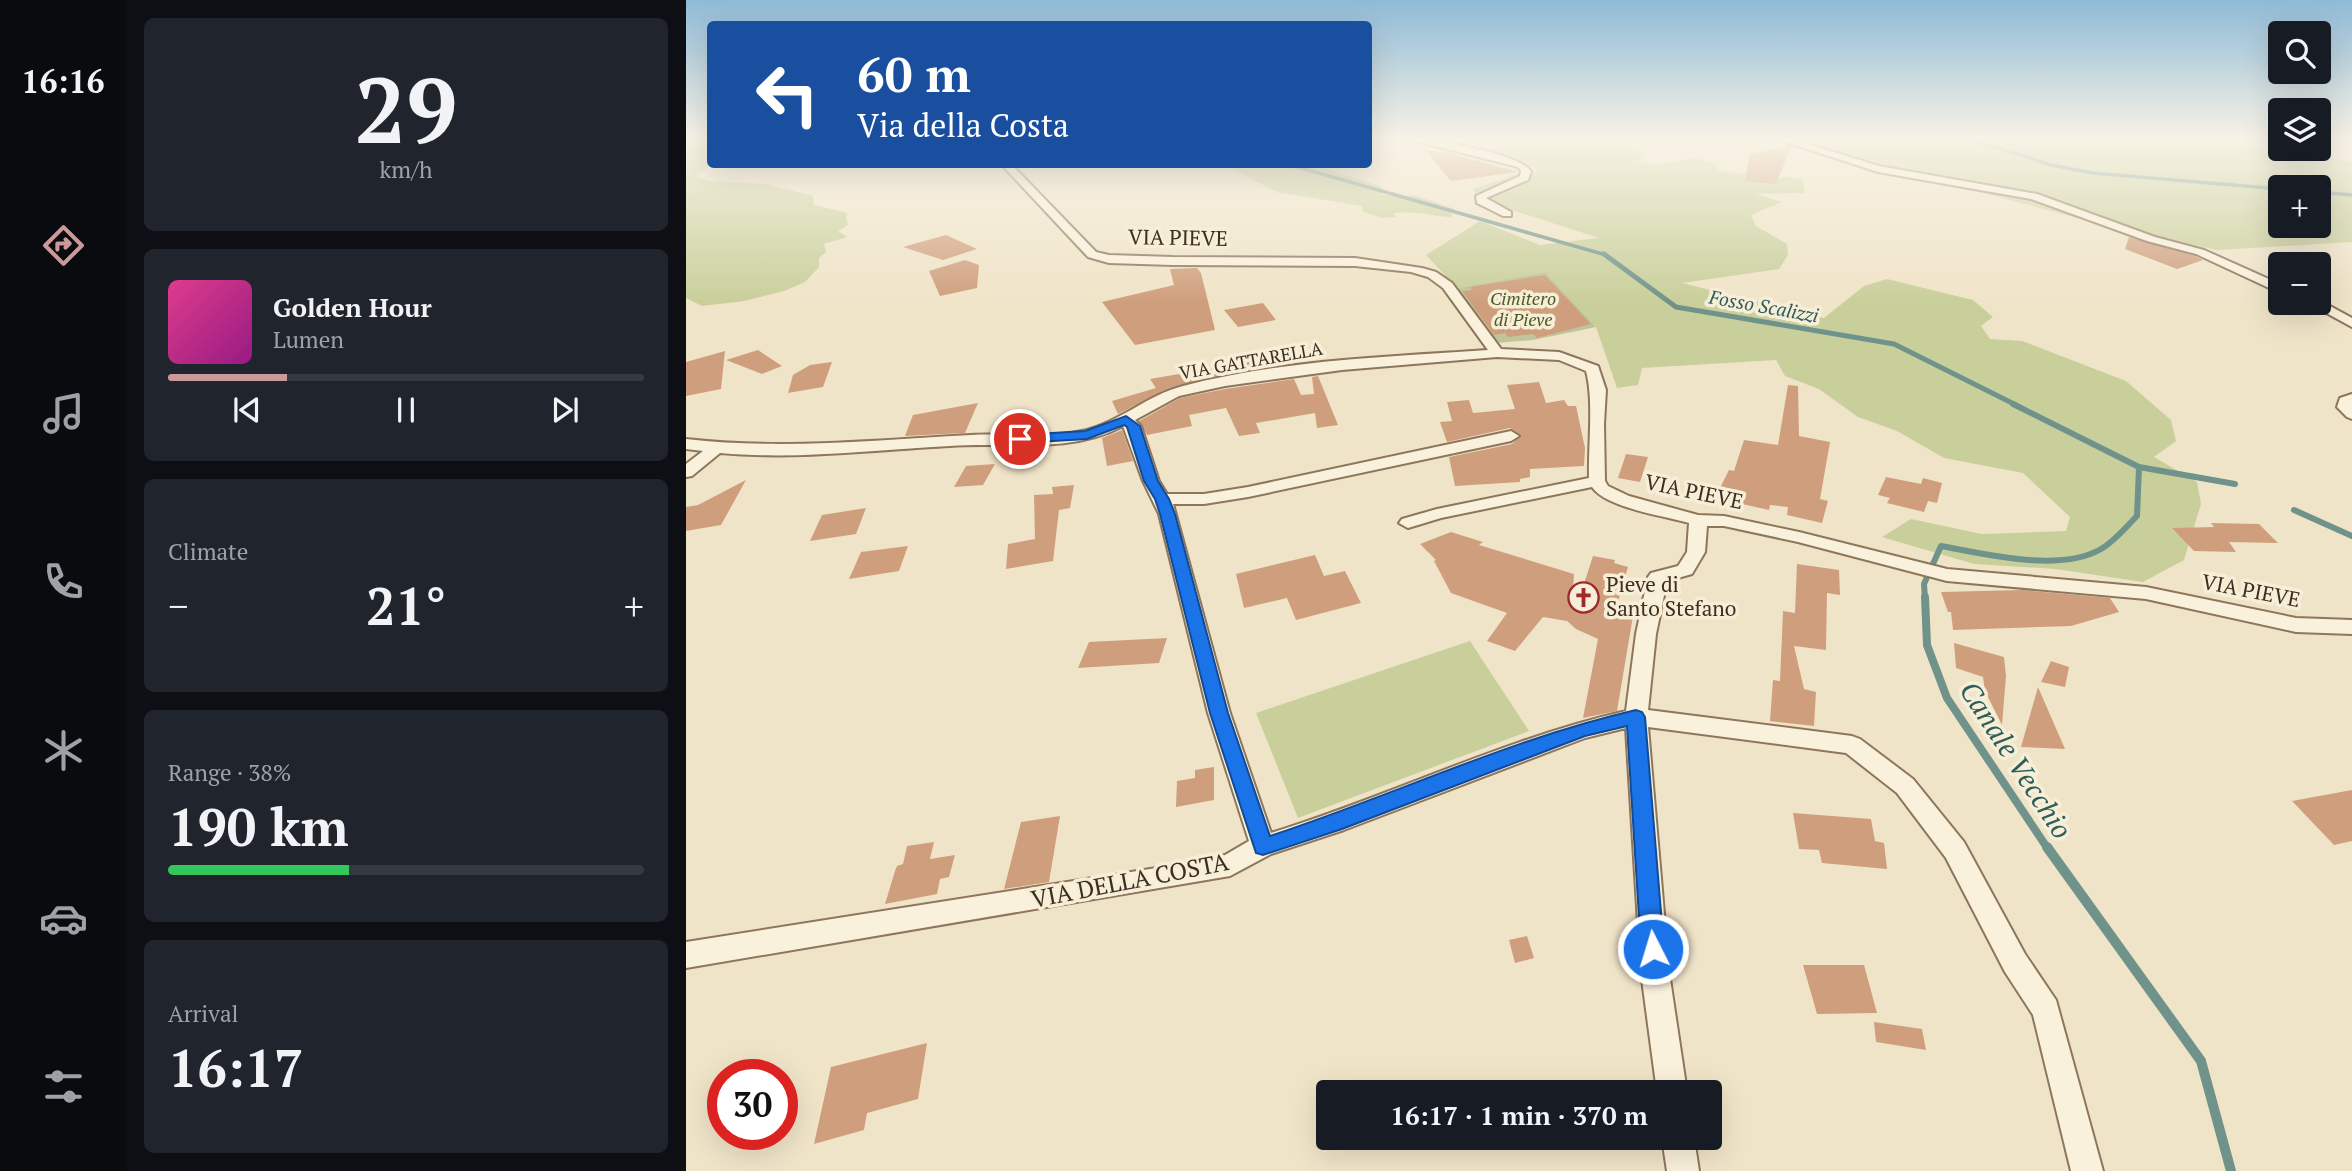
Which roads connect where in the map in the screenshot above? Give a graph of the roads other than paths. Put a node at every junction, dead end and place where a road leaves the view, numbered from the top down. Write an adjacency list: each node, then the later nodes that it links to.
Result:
1 (1032, 193): 8 (street, VIA PIEVE)
2 (1489, 193): 4 (street)
3 (2014, 193): 5 (street)
4 (1507, 214)
5 (2268, 283)
6 (2331, 312): 7 (street)
7 (2352, 323)
8 (1497, 353): 11 (street, VIA GATTARELLA); 16 (street)
9 (2352, 399): 10 (street)
10 (2352, 414)
11 (1126, 420): 14 (street, VIA GATTARELLA); 17 (street)
12 (1511, 436): 17 (street)
13 (686, 444): 14 (street, VIA GATTARELLA)
14 (716, 448): 15 (street)
15 (686, 472)
16 (1597, 481): 18 (street, VIA PIEVE); 19 (street)
17 (1162, 499): 22 (street)
18 (1698, 520): 20 (street, VIA PIEVE); 21 (street)
19 (1408, 523)
20 (2352, 627)
21 (1636, 717): 22 (street, VIA DELLA COSTA); 24 (street); 27 (street)
22 (1263, 846): 23 (street, VIA DELLA COSTA)
23 (686, 955)
24 (1670, 1080)
25 (1680, 1150): 26 (street)
26 (1683, 1171)
27 (2087, 1171)

